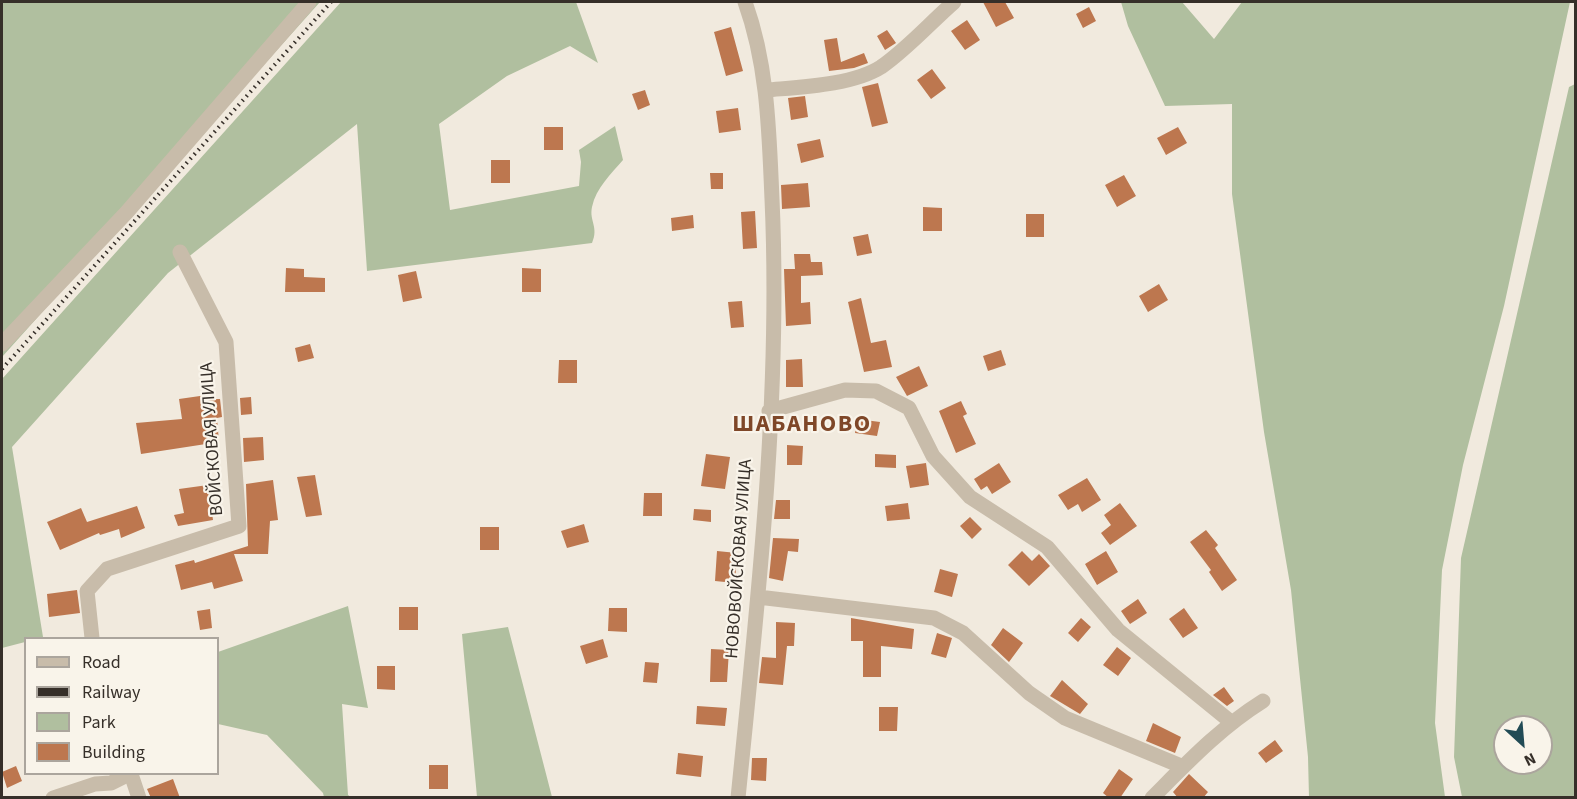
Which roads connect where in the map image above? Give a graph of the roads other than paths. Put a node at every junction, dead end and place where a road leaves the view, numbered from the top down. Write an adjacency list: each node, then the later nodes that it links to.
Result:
1 (309, 2): 6 (street)
2 (746, 2): 4 (street, НОВОВОЙСКОВАЯ УЛИЦА)
3 (954, 2): 4 (street)
4 (767, 90): 7 (street, НОВОВОЙСКОВАЯ УЛИЦА)
5 (180, 252): 9 (street, ВОЙСКОВАЯ УЛИЦА)
6 (2, 344)
7 (770, 411): 8 (street, НОВОВОЙСКОВАЯ УЛИЦА); 11 (street)
8 (759, 597): 12 (street); 17 (street, НОВОВОЙСКОВАЯ УЛИЦА)
9 (92, 637)
10 (1263, 701): 11 (street)
11 (1230, 722): 12 (street)
12 (1182, 766): 18 (street)
13 (128, 775): 15 (street)
14 (130, 775): 16 (street)
15 (53, 798)
16 (139, 798)
17 (738, 798)
18 (1152, 798)

